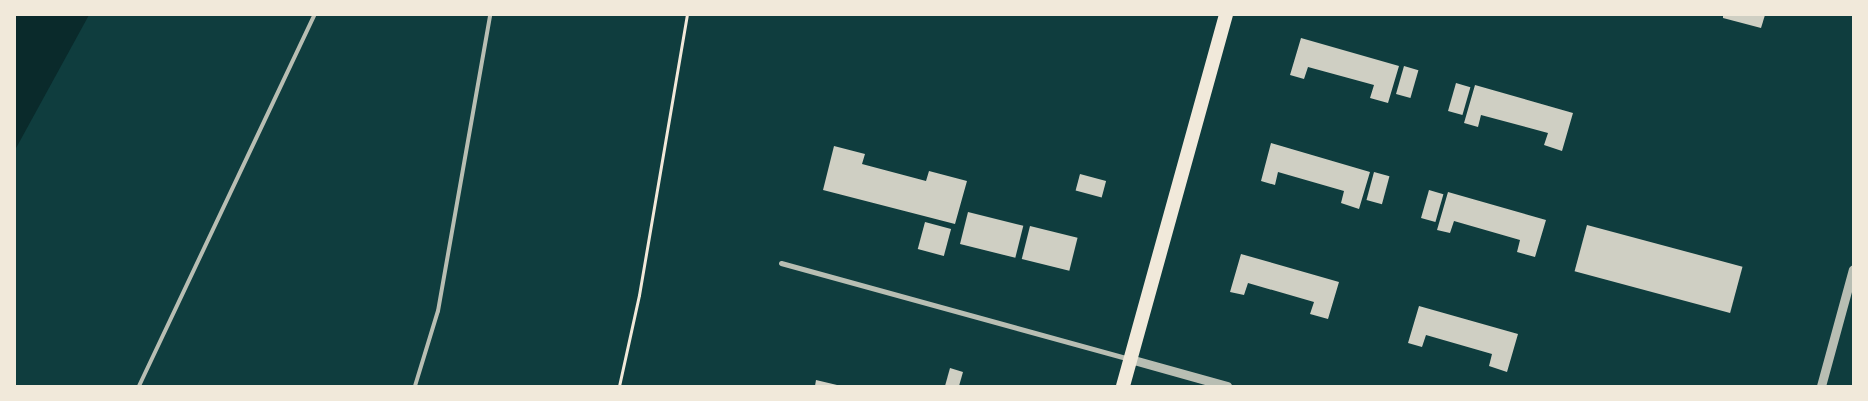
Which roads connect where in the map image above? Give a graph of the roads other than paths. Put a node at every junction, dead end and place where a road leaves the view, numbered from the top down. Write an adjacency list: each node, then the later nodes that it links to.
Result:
1 (314, 15): 7 (lane)
2 (490, 15): 8 (lane)
3 (1226, 15): 6 (highway)
4 (781, 263): 6 (street)
5 (1853, 269): 11 (street)
6 (1130, 359): 9 (highway); 10 (street)
7 (139, 386)
8 (415, 386)
9 (1123, 386)
10 (1227, 386)
11 (1821, 386)

